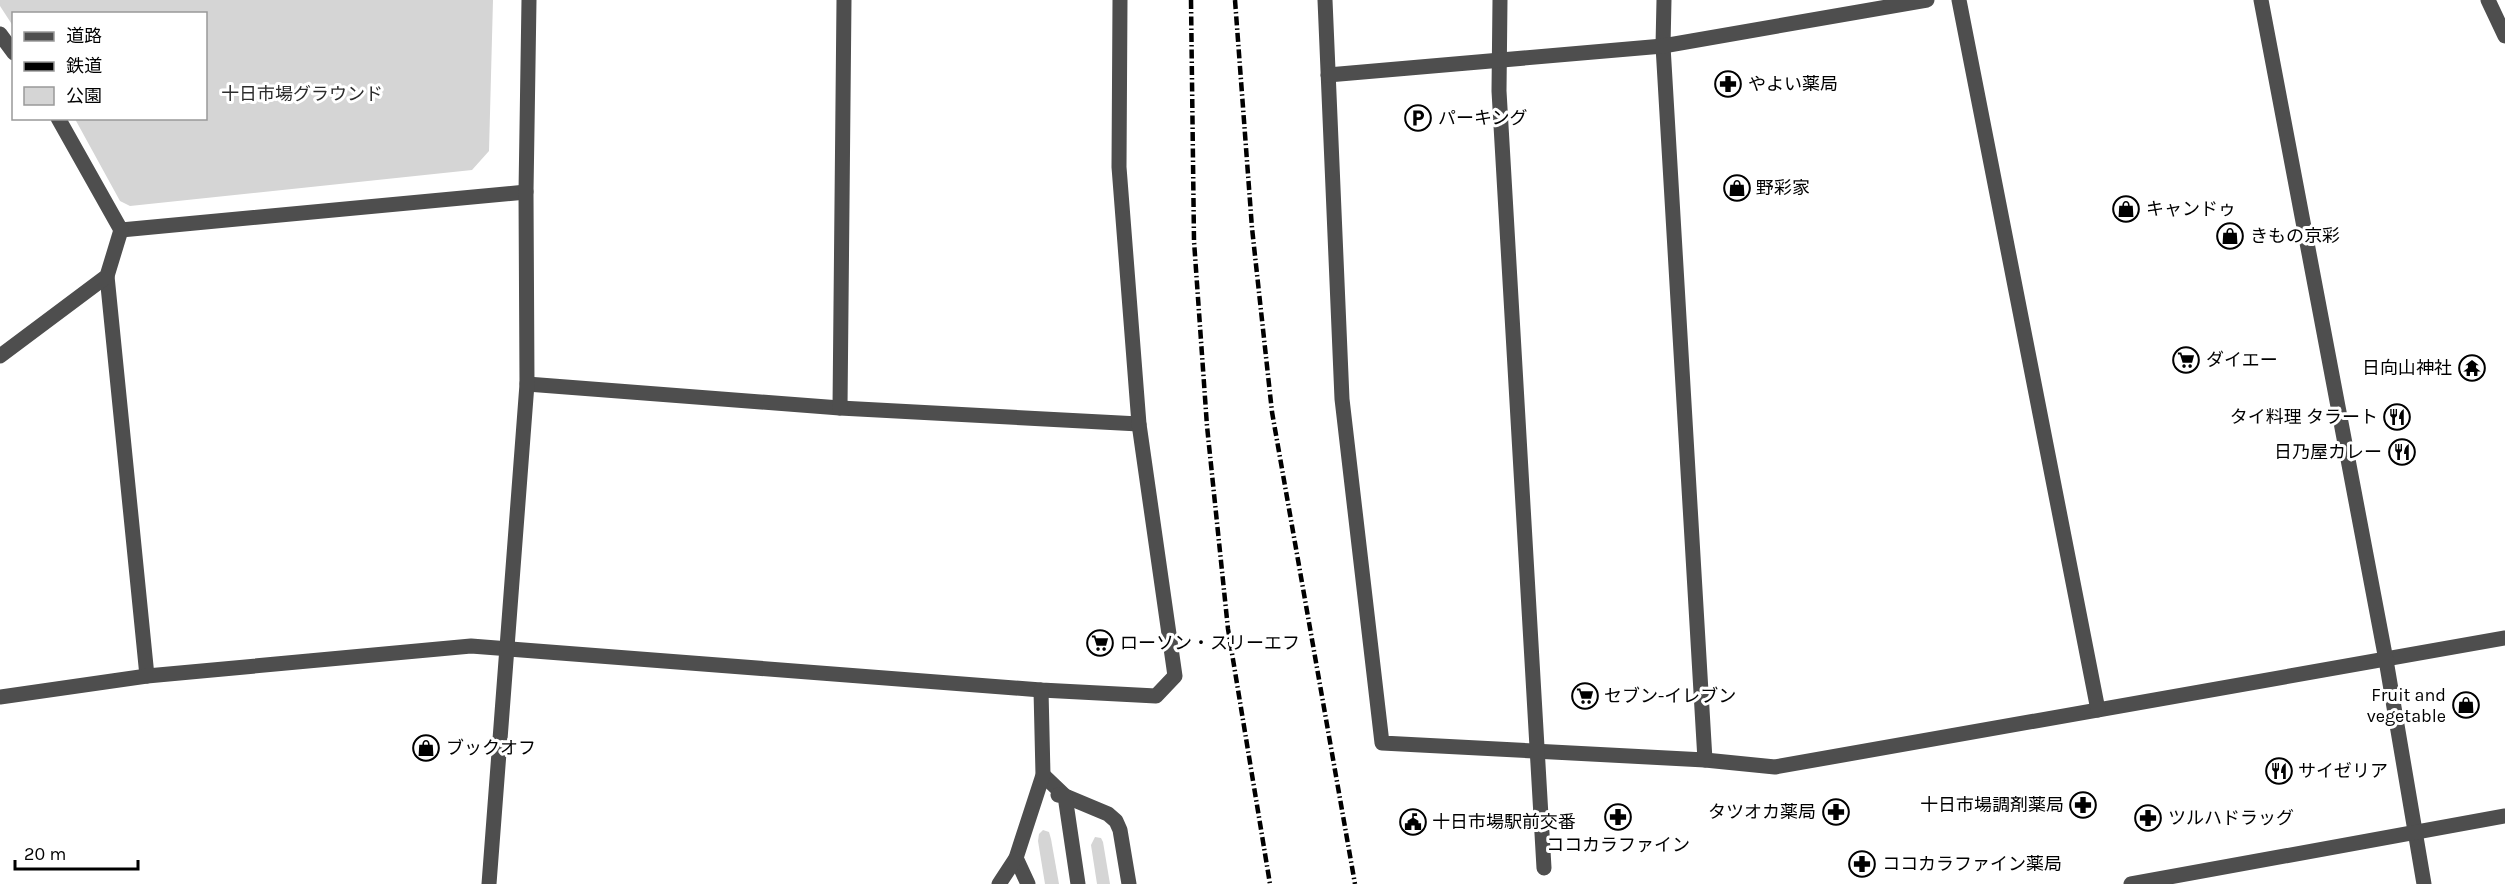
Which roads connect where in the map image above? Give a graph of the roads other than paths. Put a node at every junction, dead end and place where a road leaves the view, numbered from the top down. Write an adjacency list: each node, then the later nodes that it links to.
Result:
1 (529, 0): 18 (street)
2 (844, 0): 23 (street)
3 (1120, 0): 24 (street)
4 (1325, 0): 16 (street)
5 (1500, 0): 15 (street)
6 (1664, 0): 13 (street)
7 (1928, 0): 13 (street)
8 (1959, 0): 31 (street)
9 (2261, 0): 27 (street)
10 (2488, 0): 12 (street)
11 (0, 34): 14 (street)
12 (2505, 36)
13 (1663, 46): 15 (street); 33 (street)
14 (12, 50)
15 (1498, 60): 16 (street); 32 (street)
16 (1328, 75): 32 (street)
17 (59, 120): 19 (street)
18 (526, 192): 19 (street); 22 (street)
19 (121, 230): 20 (street)
20 (107, 276): 21 (street); 28 (street)
21 (0, 356)
22 (527, 384): 23 (street); 26 (street)
23 (840, 408): 24 (street)
24 (1139, 424): 29 (street)
25 (2505, 638): 27 (street)
26 (507, 648): 28 (street); 29 (street); 41 (street)
27 (2386, 660): 31 (street); 38 (street)
28 (147, 676): 30 (street)
29 (1041, 690): 34 (street)
30 (0, 698)
31 (2098, 710): 33 (street)
32 (1539, 751): 33 (street); 40 (street)
33 (1705, 760)
34 (1043, 775): 35 (street); 36 (street)
35 (1065, 796): 36 (street); 44 (street); 45 (street)
36 (1035, 806): 39 (street)
37 (2505, 816): 38 (street)
38 (2415, 832): 46 (street); 47 (street)
39 (1016, 858): 42 (street); 43 (street)
40 (1544, 868)
41 (489, 884)
42 (999, 884)
43 (1028, 884)
44 (1078, 884)
45 (1129, 884)
46 (2131, 884)
47 (2424, 884)

